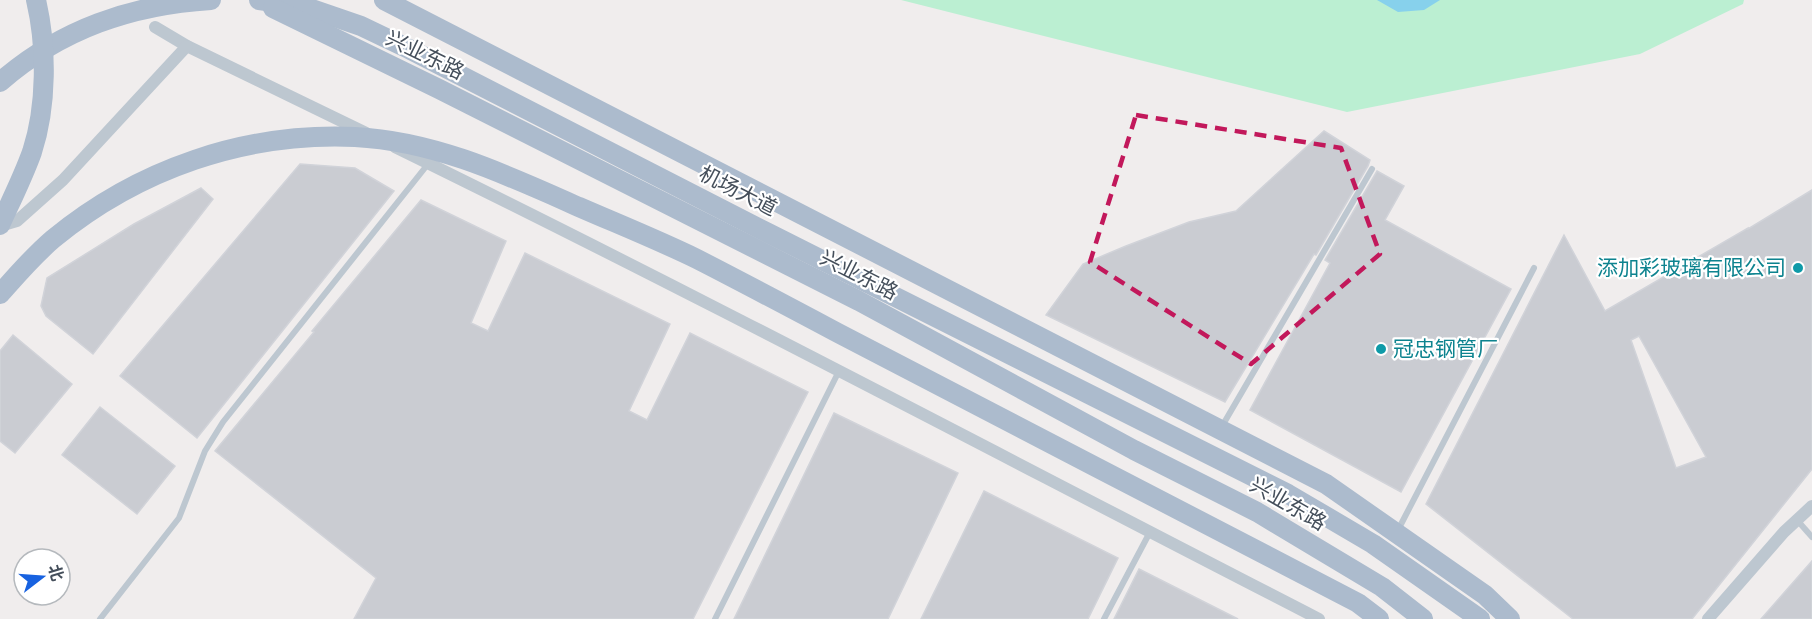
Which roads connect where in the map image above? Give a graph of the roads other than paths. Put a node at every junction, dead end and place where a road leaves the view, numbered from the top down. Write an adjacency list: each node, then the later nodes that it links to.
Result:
1 (36, 0): 10 (main road)
2 (211, 0): 7 (main road)
3 (258, 0): 25 (main road, 兴业东路); 26 (main road, 机场大道)
4 (384, 0): 14 (main road, 兴业东路)
5 (155, 27): 6 (street)
6 (187, 46): 8 (street); 10 (street)
7 (0, 82)
8 (429, 164): 13 (street); 20 (lane)
9 (1372, 170): 14 (lane)
10 (0, 225)
11 (1534, 268): 18 (lane)
12 (0, 294): 24 (main road)
13 (840, 371): 17 (street); 21 (lane)
14 (1220, 430): 18 (main road, 兴业东路)
15 (1812, 506): 16 (street)
16 (1797, 520): 19 (lane); 28 (street)
17 (1150, 531): 22 (lane); 23 (street)
18 (1396, 533): 27 (main road, 兴业东路)
19 (1812, 537)
20 (100, 619)
21 (715, 619)
22 (1104, 619)
23 (1319, 619)
24 (1379, 619)
25 (1423, 619)
26 (1480, 619)
27 (1510, 619)
28 (1708, 619)

